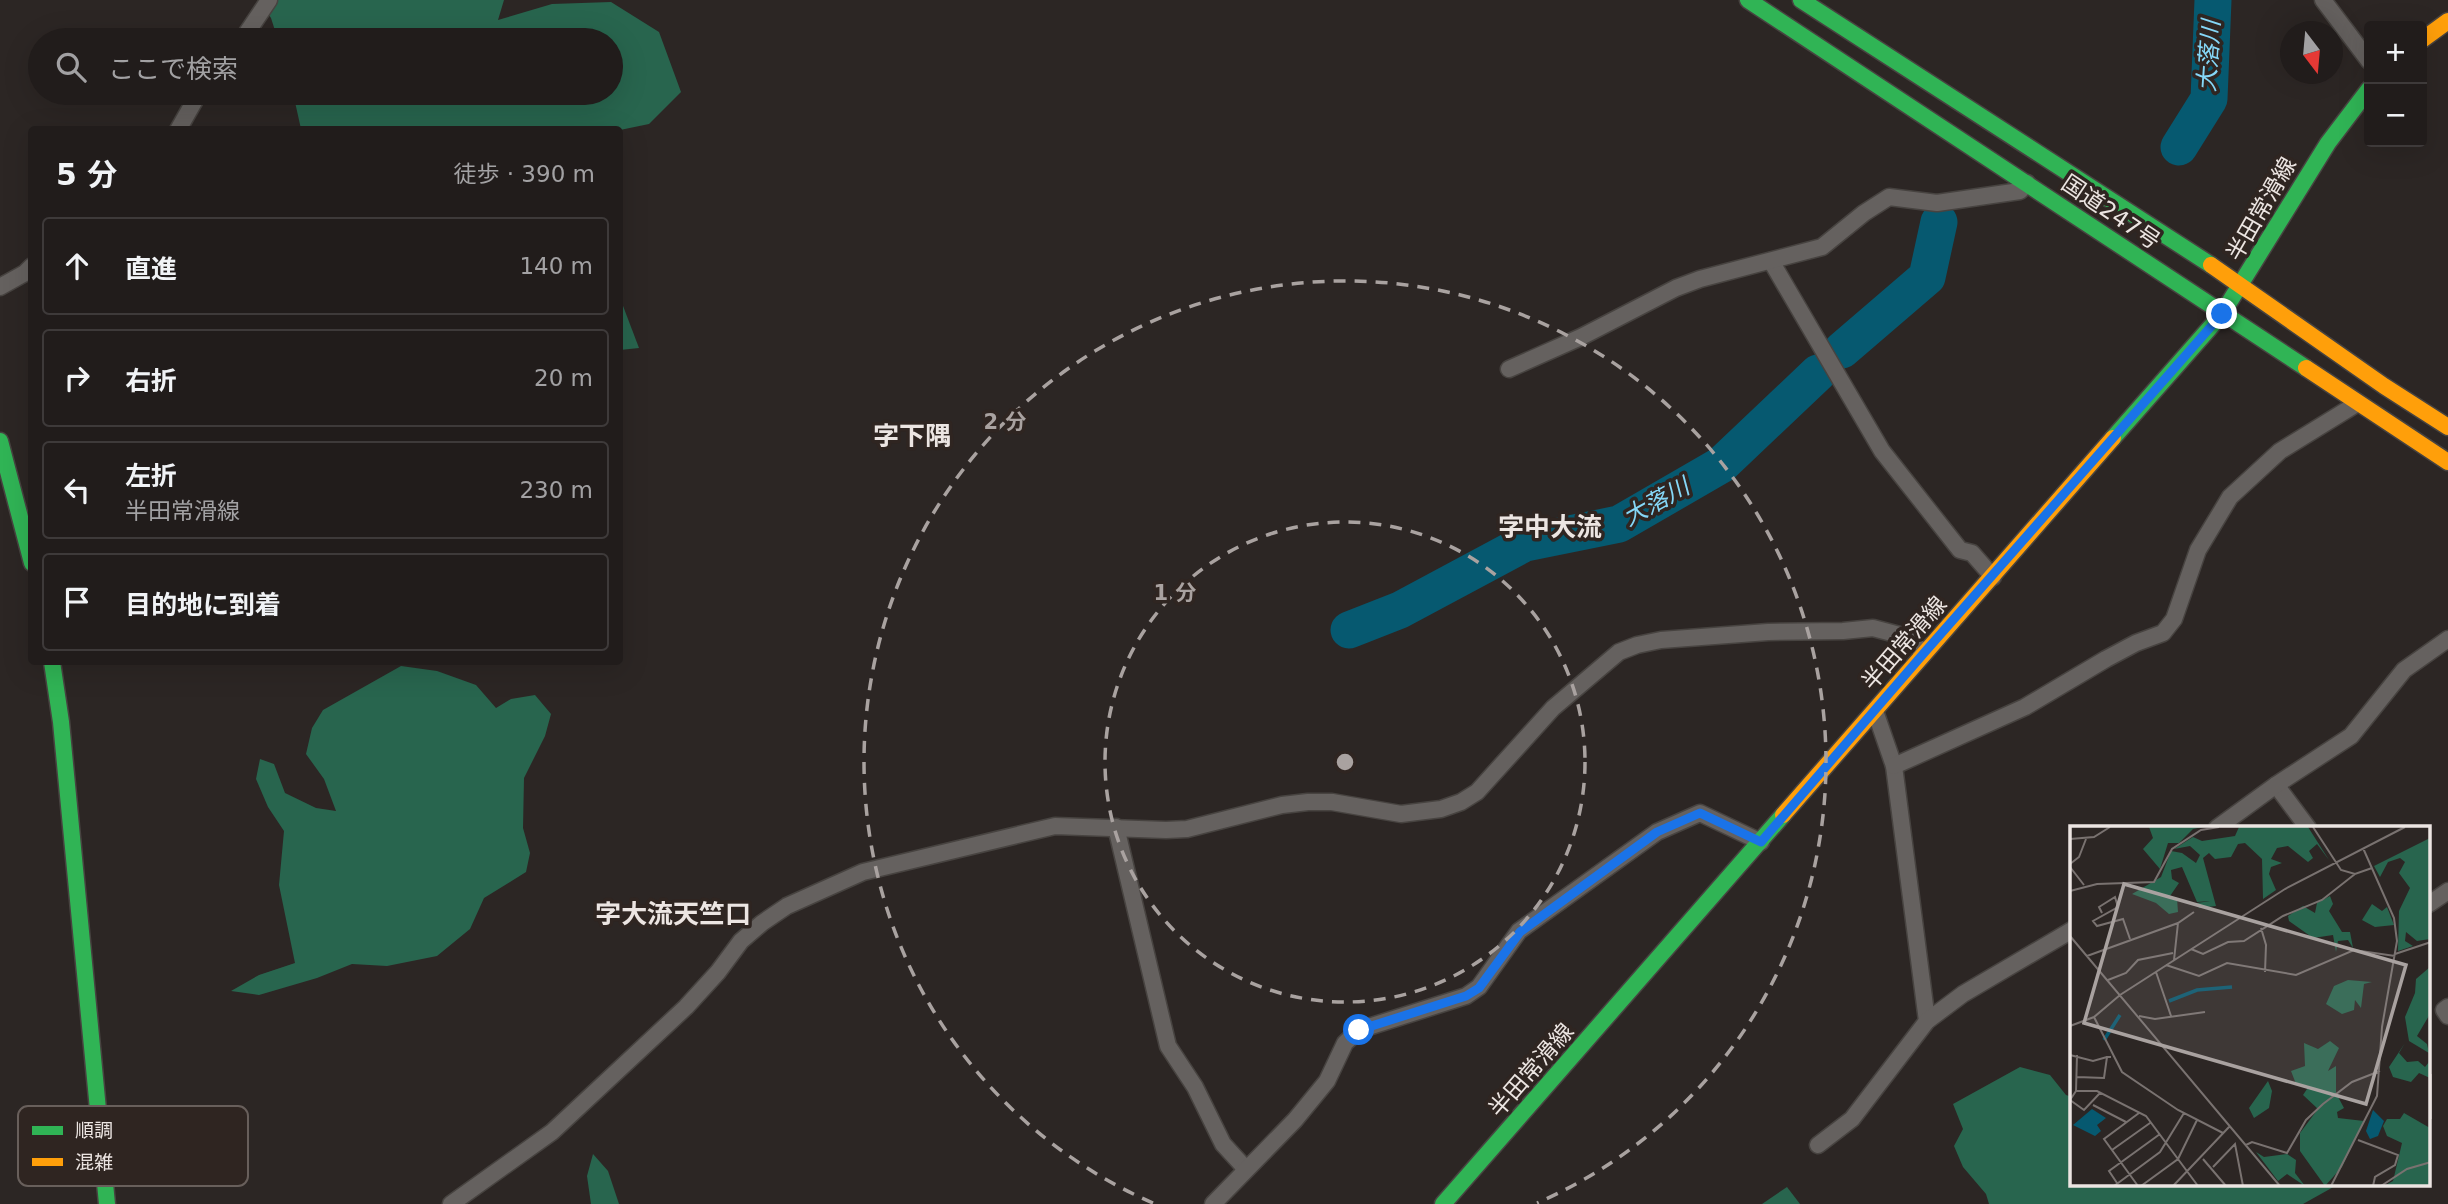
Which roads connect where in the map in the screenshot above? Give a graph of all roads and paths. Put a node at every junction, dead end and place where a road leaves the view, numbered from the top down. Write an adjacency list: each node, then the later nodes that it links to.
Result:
1 (269, 0): 6 (street)
2 (1748, 0): 12 (main road, 国道247号)
3 (1801, 0): 15 (main road, 国道247号)
4 (2323, 0): 8 (street)
5 (2448, 22): 7 (main road)
6 (250, 28)
7 (2427, 37)
8 (2364, 54)
9 (2364, 95): 15 (main road, 半田常滑線)
10 (192, 105): 11 (street)
11 (180, 126)
12 (2027, 183): 13 (street); 17 (main road, 国道247号)
13 (1771, 261): 18 (street); 24 (street)
14 (28, 269): 16 (street)
15 (2242, 285): 17 (main road, 半田常滑線); 20 (main road, 国道247号)
16 (0, 287)
17 (2222, 314): 19 (main road, 国道247号); 24 (main road, 半田常滑線)
18 (1509, 369)
19 (2358, 403): 22 (main road, 国道247号); 29 (street)
20 (2448, 427)
21 (0, 441): 23 (main road)
22 (2448, 462)
23 (28, 548)
24 (1993, 577): 26 (main road, 半田常滑線)
25 (2448, 639): 30 (street)
26 (1924, 653): 28 (main road, 半田常滑線); 33 (street)
27 (52, 665): 41 (main road)
28 (1875, 711): 29 (street); 34 (main road, 半田常滑線)
29 (1894, 766): 40 (street)
30 (2276, 785): 31 (street); 32 (street)
31 (2220, 826)
32 (2307, 826)
33 (1116, 827): 43 (street); 46 (street)
34 (1761, 842): 43 (street); 48 (main road, 半田常滑線)
35 (2448, 891): 36 (street)
36 (2430, 903)
37 (2070, 931): 40 (street)
38 (2448, 1007): 39 (street)
39 (2448, 1016)
40 (1927, 1021): 42 (street)
41 (98, 1106)
42 (1818, 1145)
43 (1245, 1168): 47 (street)
44 (105, 1186): 45 (main road)
45 (107, 1204)
46 (451, 1204)
47 (1213, 1204)
48 (1443, 1204)

